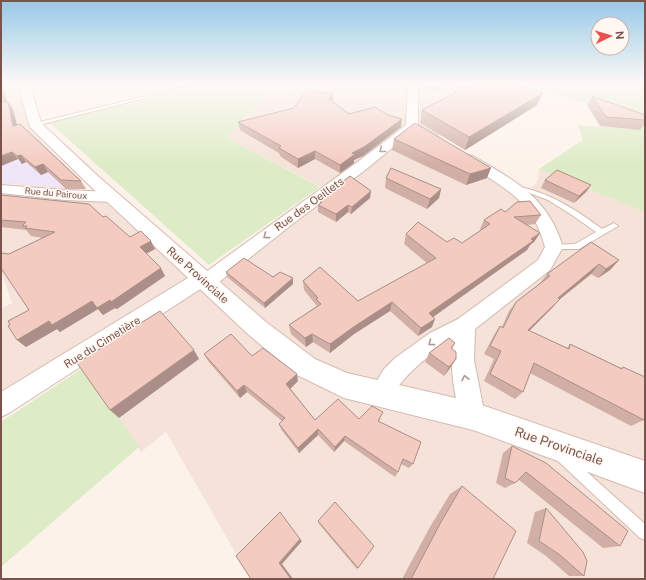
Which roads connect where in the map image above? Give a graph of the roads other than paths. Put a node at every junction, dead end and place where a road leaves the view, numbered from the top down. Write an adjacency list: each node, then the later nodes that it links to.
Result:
1 (31, 111): 4 (main road)
2 (88, 111): 4 (lane)
3 (411, 111): 5 (street)
4 (35, 124): 8 (main road, Rue Provinciale)
5 (412, 126): 6 (street); 12 (street, Rue des Oeillets, one-way to 12)
6 (515, 188): 10 (lane); 11 (street)
7 (1, 189): 8 (street, Rue du Pairoux)
8 (112, 197): 12 (main road, Rue Provinciale)
9 (614, 226): 10 (lane)
10 (602, 233): 11 (lane)
11 (554, 248): 13 (street)
12 (205, 280): 14 (main road, Rue Provinciale); 15 (street, Rue du Cimetière)
13 (465, 325): 14 (street, one-way to 14); 16 (street, one-way to 13)
14 (381, 394): 16 (main road, Rue Provinciale)
15 (1, 406)
16 (473, 416): 17 (main road, Rue Provinciale)
17 (542, 440): 18 (main road, Rue Provinciale); 19 (lane)
18 (645, 477)
19 (645, 533)

